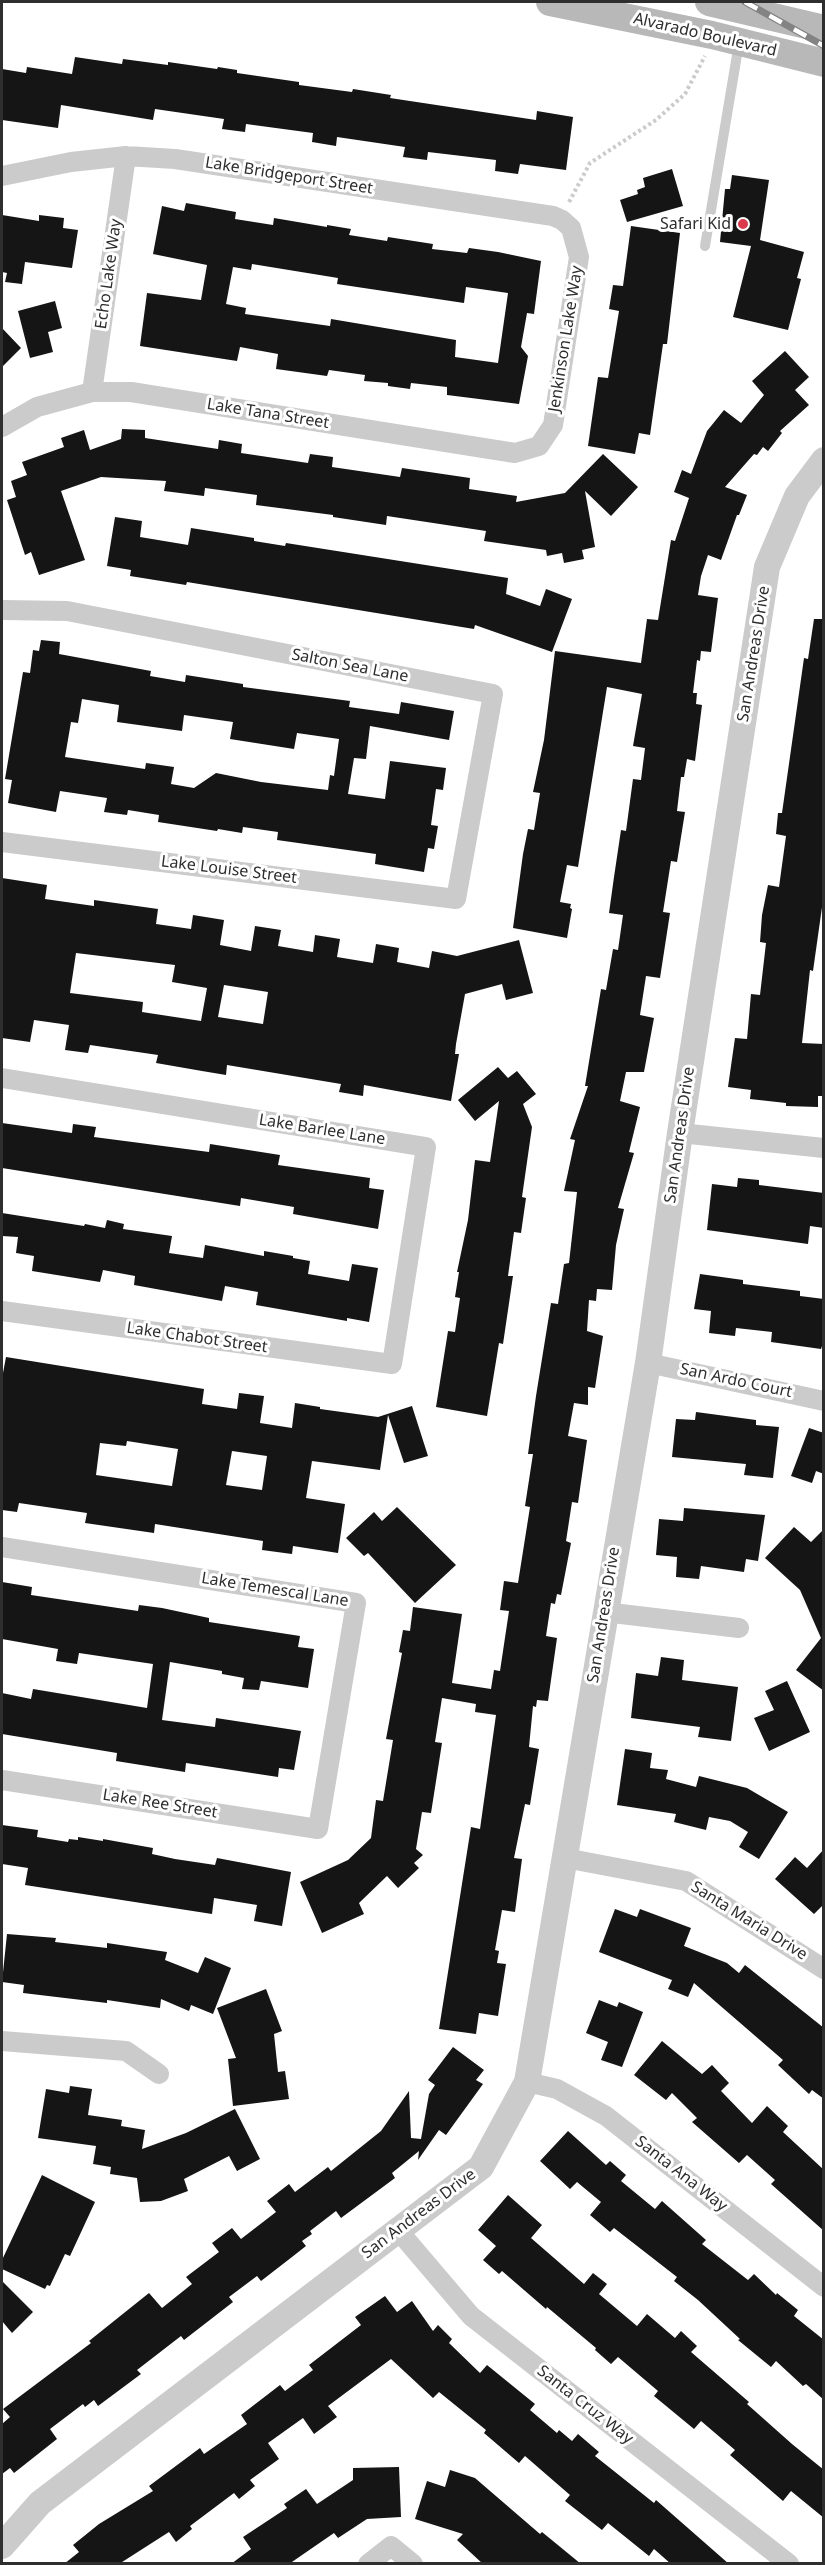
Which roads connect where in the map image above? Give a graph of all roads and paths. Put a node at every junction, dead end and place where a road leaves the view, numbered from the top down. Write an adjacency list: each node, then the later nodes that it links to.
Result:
1 (550, 2): 4 (main road, Alvarado Boulevard)
2 (709, 2): 3 (main road, Alvarado Boulevard)
3 (824, 29)
4 (712, 35): 5 (main road, Alvarado Boulevard); 9 (path)
5 (739, 43): 6 (main road, Alvarado Boulevard); 10 (lane)
6 (824, 63)
7 (126, 156): 8 (street, Lake Bridgeport Street); 9 (street, Lake Bridgeport Street); 11 (street, Echo Lake Way)
8 (2, 176)
9 (567, 224): 13 (street, Jenkinson Lake Way)
10 (705, 246)
11 (92, 392): 12 (street, Lake Tana Street); 13 (street, Lake Tana Street)
12 (2, 427)
13 (539, 446)
14 (824, 460): 19 (street, San Andreas Drive)
15 (2, 610): 17 (street, Salton Sea Lane)
16 (2, 842): 17 (street, Lake Louise Street)
17 (456, 899)
18 (2, 1078): 23 (street, Lake Barlee Lane)
19 (680, 1133): 20 (street); 22 (street, San Andreas Drive)
20 (824, 1148)
21 (2, 1311): 23 (street, Lake Chabot Street)
22 (648, 1363): 24 (street, San Ardo Court); 26 (street, San Andreas Drive)
23 (392, 1364)
24 (824, 1401)
25 (2, 1547): 29 (street, Lake Temescal Lane)
26 (604, 1612): 27 (street); 30 (street, San Andreas Drive)
27 (739, 1628)
28 (2, 1780): 29 (street, Lake Ree Street)
29 (318, 1829)
30 (566, 1858): 31 (street, Santa Maria Drive); 34 (street, San Andreas Drive)
31 (822, 1964)
32 (2, 2047): 33 (street)
33 (159, 2074)
34 (526, 2082): 35 (street, San Andreas Drive); 36 (street, Santa Ana Way)
35 (398, 2229): 37 (street, San Andreas Drive); 40 (street, Santa Cruz Way)
36 (824, 2287)
37 (2, 2546)
38 (368, 2564): 39 (street)
39 (413, 2564)
40 (789, 2564)

